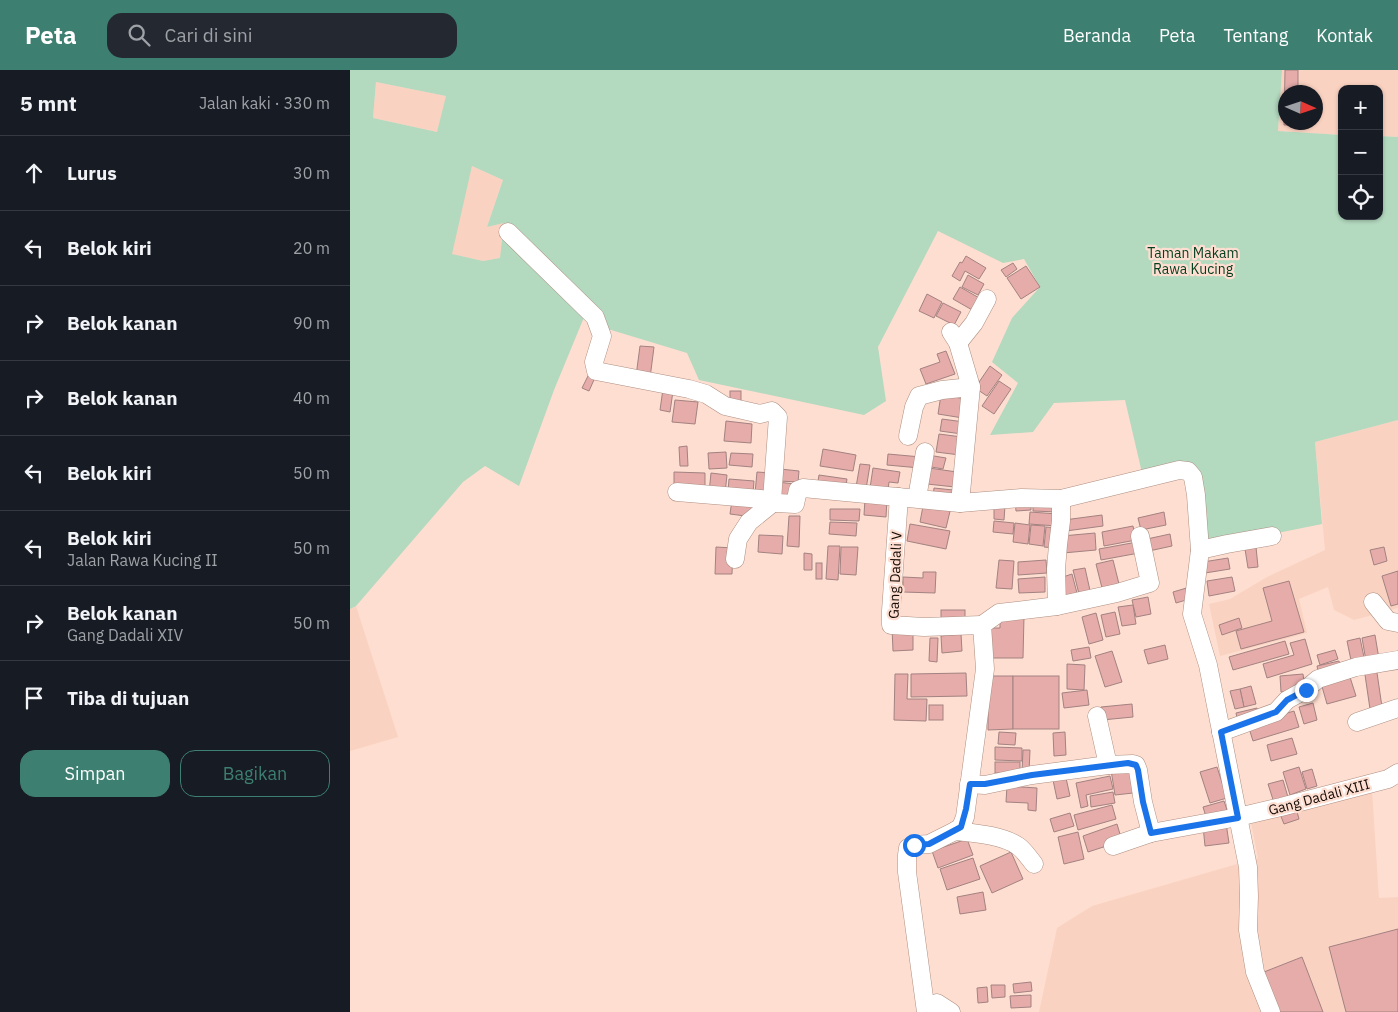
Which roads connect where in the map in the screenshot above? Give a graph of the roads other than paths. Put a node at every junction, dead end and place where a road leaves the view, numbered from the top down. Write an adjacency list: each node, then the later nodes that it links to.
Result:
1 (508, 232): 10 (street)
2 (987, 299): 3 (street)
3 (970, 387): 4 (street); 11 (street)
4 (908, 436)
5 (925, 452): 8 (street)
6 (677, 492): 10 (street)
7 (899, 497): 8 (street); 10 (street); 19 (street, Gang Dadali V)
8 (917, 498): 11 (street)
9 (1061, 499): 11 (street); 14 (street); 17 (street)
10 (773, 500): 15 (street)
11 (960, 503)
12 (1140, 536): 17 (street)
13 (1272, 536): 14 (street)
14 (1200, 550): 24 (street)
15 (736, 559)
16 (1373, 602): 18 (street)
17 (1057, 606): 19 (street)
18 (1398, 623)
19 (982, 626): 27 (street)
20 (1398, 660): 24 (street)
21 (1398, 708): 23 (street)
22 (1097, 716): 25 (street)
23 (1357, 722)
24 (1221, 732): 28 (street)
25 (1108, 765): 27 (street); 30 (street)
26 (1398, 773): 28 (street, Gang Dadali XIII)
27 (970, 784): 29 (street)
28 (1238, 818): 30 (street, Gang Dadali XIII); 35 (street)
29 (955, 831): 32 (street); 33 (street)
30 (1151, 833): 31 (street, Gang Dadali XIII)
31 (1113, 846)
32 (1034, 864)
33 (928, 1012): 34 (street)
34 (951, 1012)
35 (1271, 1012)

